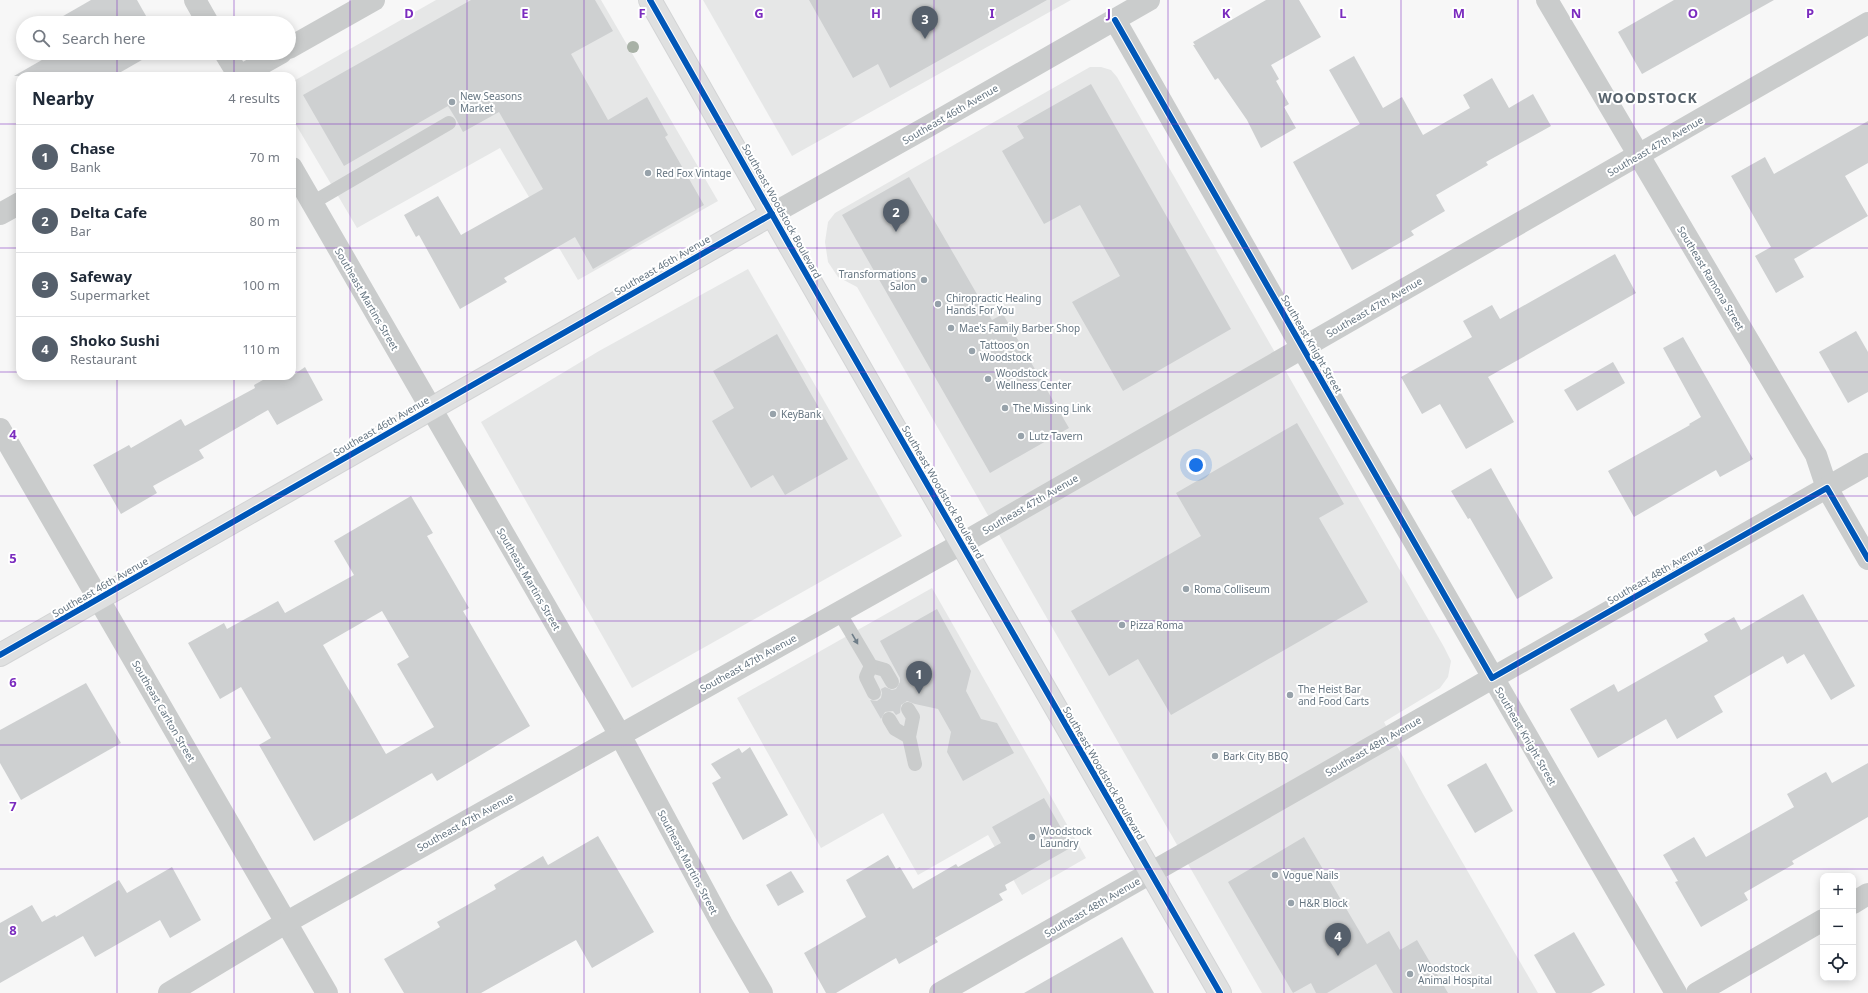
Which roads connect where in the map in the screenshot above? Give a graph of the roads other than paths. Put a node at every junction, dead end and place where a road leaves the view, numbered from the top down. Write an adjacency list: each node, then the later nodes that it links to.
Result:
1 (195, 0): 6 (street)
2 (374, 0): 9 (street)
3 (650, 0): 20 (main road, Southeast Woodstock Boulevard)
4 (1148, 0): 7 (street, Southeast 46th Avenue)
5 (1547, 0): 15 (street, Southeast Ramona Street)
6 (204, 16)
7 (1115, 20): 20 (street, Southeast 46th Avenue); 21 (street, Southeast Knight Street)
8 (1868, 23): 15 (street, Southeast 47th Avenue)
9 (296, 44)
10 (230, 60): 12 (street)
11 (268, 60): 13 (street)
12 (237, 72)
13 (246, 72)
14 (449, 124): 17 (lane)
15 (1638, 156): 21 (street, Southeast 47th Avenue); 25 (street, Southeast Ramona Street)
16 (296, 175): 17 (street, Southeast Martins Street)
17 (312, 203): 22 (street, Southeast Martins Street)
18 (16, 204): 19 (street)
19 (0, 214)
20 (772, 214): 22 (main road, Southeast 46th Avenue); 26 (main road, Southeast Woodstock Boulevard)
21 (1302, 348): 26 (street, Southeast 47th Avenue); 32 (street, Southeast Knight Street)
22 (430, 409): 28 (main road, Southeast 46th Avenue); 37 (street, Southeast Martins Street)
23 (0, 429): 28 (street, Southeast Carlton Street)
24 (1868, 464): 25 (street, Southeast 48th Avenue)
25 (1827, 488): 27 (street, Southeast Ramona Street); 32 (street, Southeast 48th Avenue)
26 (961, 544): 29 (street, Southeast 47th Avenue); 40 (main road, Southeast Woodstock Boulevard)
27 (1868, 559)
28 (98, 599): 30 (main road, Southeast 46th Avenue); 43 (street, Southeast Carlton Street)
29 (839, 612): 31 (lane, one-way to 31); 37 (street, Southeast 47th Avenue)
30 (0, 655)
31 (871, 666): 33 (lane); 34 (lane)
32 (1492, 678): 40 (street, Southeast 48th Avenue); 50 (street, Southeast Knight Street)
33 (892, 682)
34 (874, 693)
35 (908, 709): 38 (lane)
36 (890, 719): 38 (lane)
37 (620, 735): 43 (street, Southeast 47th Avenue); 47 (street, Southeast Martins Street)
38 (909, 737): 39 (lane)
39 (915, 764)
40 (1151, 873): 48 (street, Southeast 48th Avenue); 49 (main road, Southeast Woodstock Boulevard)
41 (1868, 894): 42 (street)
42 (1856, 901)
43 (287, 922): 45 (street, Southeast 47th Avenue); 46 (street, Southeast Carlton Street)
44 (1820, 922): 51 (street)
45 (169, 993)
46 (327, 993)
47 (762, 993)
48 (940, 993)
49 (1220, 993)
50 (1676, 993)
51 (1697, 993)

